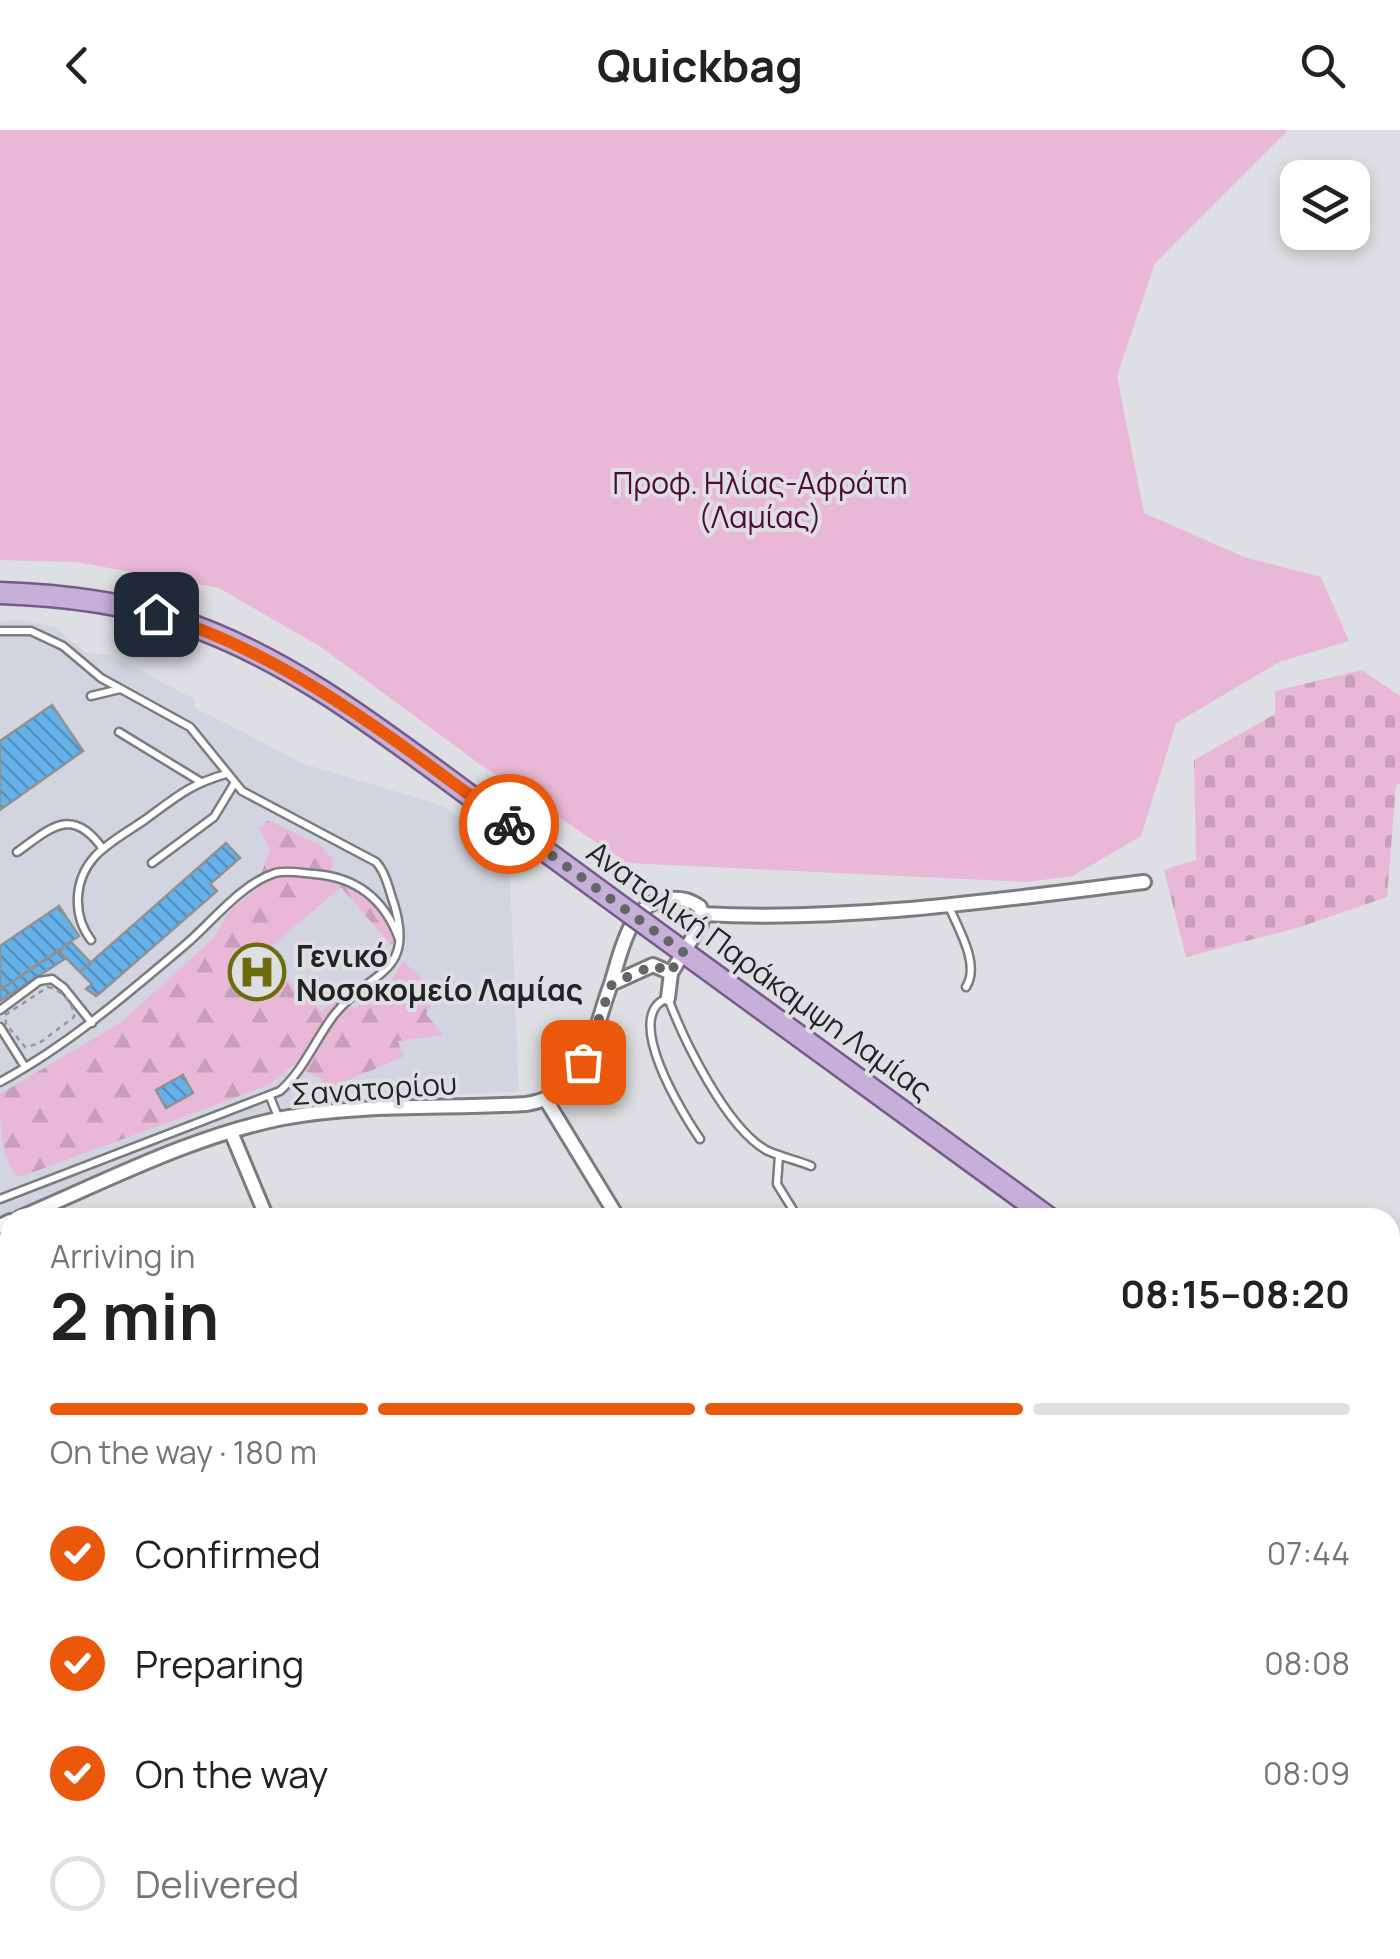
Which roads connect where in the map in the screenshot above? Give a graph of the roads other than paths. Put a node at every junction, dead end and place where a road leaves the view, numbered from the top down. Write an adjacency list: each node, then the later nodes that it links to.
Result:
1 (0, 593): 17 (main road, Ανατολική Παράκαμψη Λαμίας, bridge)
2 (0, 631): 3 (lane)
3 (121, 688): 4 (lane); 6 (lane)
4 (91, 696)
5 (119, 732): 7 (lane)
6 (226, 774): 7 (lane); 8 (lane)
7 (201, 782): 9 (lane)
8 (234, 784): 11 (lane); 16 (lane)
9 (102, 849): 10 (lane); 15 (lane)
10 (17, 852)
11 (152, 863)
12 (1144, 882): 13 (street)
13 (948, 904): 14 (street); 20 (lane)
14 (702, 914): 17 (street); 19 (street)
15 (91, 940)
16 (401, 944): 23 (lane); 27 (lane)
17 (683, 952): 18 (street); 39 (main road, Ανατολική Παράκαμψη Λαμίας)
18 (670, 973): 19 (street); 21 (street)
19 (612, 984): 28 (street)
20 (966, 986)
21 (668, 998): 31 (lane); 32 (lane)
22 (2, 1013): 23 (lane)
23 (92, 1022): 25 (lane)
24 (0, 1026): 25 (lane)
25 (25, 1066): 26 (lane)
26 (0, 1082)
27 (270, 1097): 29 (lane); 34 (lane)
28 (546, 1100): 29 (street, Σανατορίου); 37 (street)
29 (280, 1119): 30 (street, Σανατορίου)
30 (231, 1132): 35 (street, Σανατορίου); 36 (street)
31 (700, 1140)
32 (779, 1155): 33 (lane); 38 (lane)
33 (811, 1166)
34 (0, 1199)
35 (44, 1208)
36 (263, 1208)
37 (612, 1208)
38 (792, 1208)
39 (1035, 1208)

